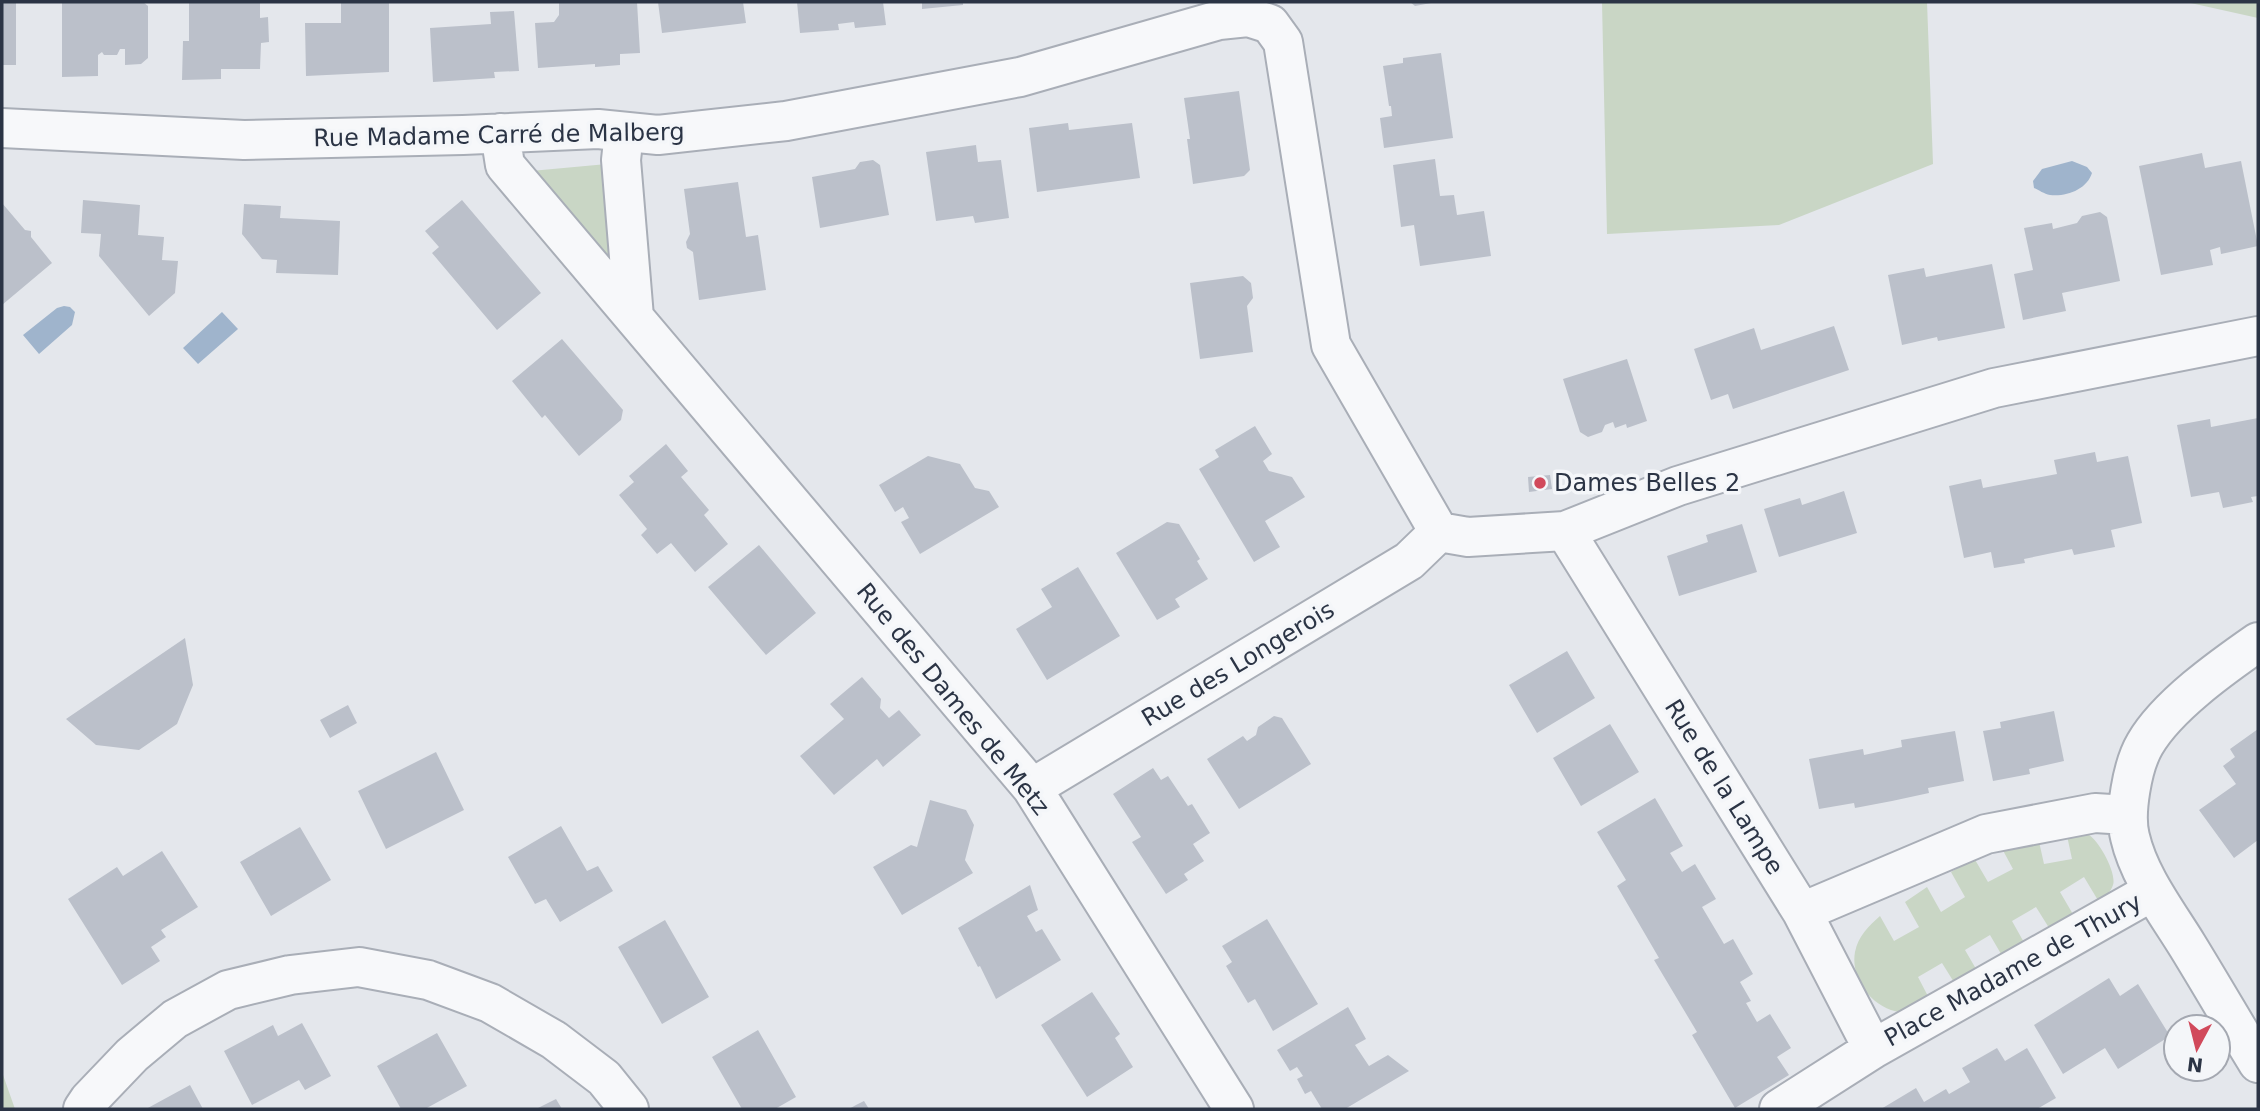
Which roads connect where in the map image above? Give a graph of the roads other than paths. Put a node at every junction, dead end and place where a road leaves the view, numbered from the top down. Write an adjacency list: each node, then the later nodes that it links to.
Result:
1 (2, 128): 3 (street, Rue Madame Carré de Malberg)
2 (624, 132): 3 (street, Rue Madame Carré de Malberg); 4 (street); 7 (street, Rue Madame Carré de Malberg)
3 (500, 133): 4 (street, Rue des Dames de Metz)
4 (634, 317): 9 (street, Rue des Dames de Metz)
5 (2258, 336): 6 (street)
6 (1565, 531): 7 (street); 12 (street, Rue de la Lampe)
7 (1439, 533): 9 (street, Rue des Longerois)
8 (2258, 642): 10 (street)
9 (1032, 788): 17 (street, Rue des Dames de Metz)
10 (2127, 815): 11 (street); 12 (street)
11 (2153, 891): 13 (street, Place Madame de Thury); 14 (street)
12 (1802, 912): 13 (street, Rue de la Lampe)
13 (1873, 1049): 18 (street, Place Madame de Thury)
14 (2257, 1059)
15 (83, 1109): 16 (street)
16 (629, 1109)
17 (1234, 1109)
18 (1779, 1109)

